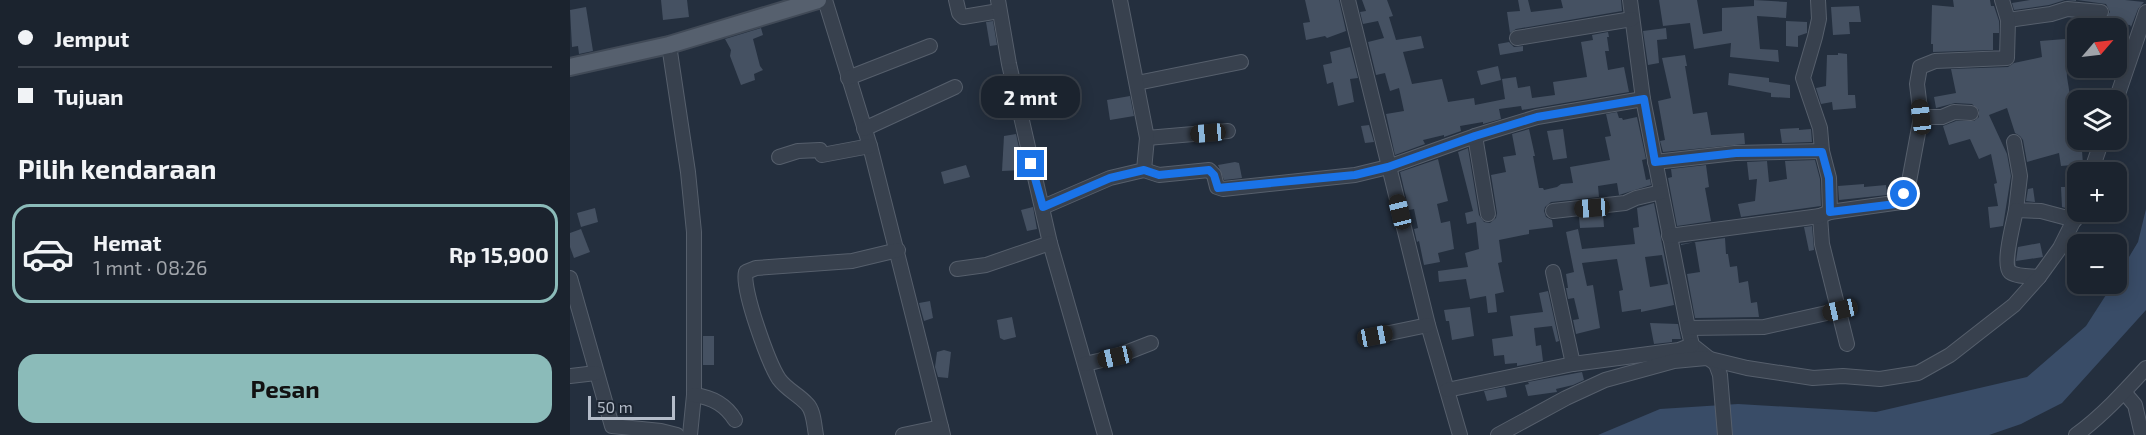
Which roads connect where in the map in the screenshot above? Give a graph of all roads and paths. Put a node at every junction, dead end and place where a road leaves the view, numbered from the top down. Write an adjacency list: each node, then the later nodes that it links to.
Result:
1 (818, 0): 16 (main road)
2 (825, 0): 20 (street)
3 (956, 0): 9 (street)
4 (1120, 0): 21 (street)
5 (1348, 0): 36 (street)
6 (1630, 0): 12 (street)
7 (1818, 0): 33 (street)
8 (2002, 0): 13 (street)
9 (999, 5): 39 (street)
10 (2101, 12): 13 (street)
11 (2146, 12): 15 (street)
12 (1632, 19): 14 (street); 24 (street)
13 (2008, 20): 26 (street)
14 (1517, 38)
15 (2141, 43): 23 (street)
16 (669, 45): 19 (main road); 68 (street)
17 (930, 46): 20 (street)
18 (1241, 62): 21 (street)
19 (570, 67)
20 (848, 78): 27 (street)
21 (1137, 83): 30 (street)
22 (955, 87): 27 (street)
23 (2120, 90)
24 (1644, 99): 29 (street); 35 (street)
25 (1971, 113): 26 (street)
26 (1921, 117): 43 (street)
27 (864, 129): 32 (street)
28 (1228, 131): 30 (street)
29 (1475, 136): 36 (street); 42 (street)
30 (1147, 138): 37 (street)
31 (2014, 142): 40 (street)
32 (870, 146): 34 (street); 48 (street)
33 (1822, 152): 35 (street); 43 (street)
34 (778, 157)
35 (1655, 162): 38 (street)
36 (1388, 167): 37 (street); 54 (street)
37 (1144, 170): 39 (street)
38 (1661, 192): 41 (street); 46 (street)
39 (1043, 207): 47 (street)
40 (2016, 210): 44 (street); 51 (street)
41 (1553, 211)
42 (1488, 214)
43 (1825, 214): 46 (street); 53 (street)
44 (2067, 215)
45 (2074, 222): 51 (street)
46 (1669, 236): 55 (street)
47 (1050, 243): 49 (street); 61 (street)
48 (898, 250): 70 (street); 73 (street)
49 (957, 269)
50 (1553, 272): 62 (street)
51 (2039, 277): 60 (street)
52 (570, 278): 64 (street)
53 (1840, 310): 55 (street); 58 (street)
54 (1428, 325): 56 (street); 66 (street)
55 (1688, 328): 59 (street)
56 (1375, 336)
57 (1151, 343): 61 (street)
58 (1847, 344)
59 (1692, 345): 60 (street); 62 (street)
60 (1706, 358): 77 (street); 78 (street)
61 (1085, 364): 75 (street)
62 (1573, 364): 66 (street)
63 (2146, 368): 67 (street)
64 (596, 373): 65 (street); 71 (street)
65 (570, 376)
66 (1447, 390): 76 (street)
67 (2124, 392): 79 (street); 80 (street)
68 (694, 395): 69 (street); 72 (street)
69 (735, 420)
70 (942, 431): 74 (street)
71 (677, 435)
72 (690, 435)
73 (816, 435)
74 (903, 435)
75 (1105, 435)
76 (1460, 435)
77 (1498, 435)
78 (1725, 435)
79 (2076, 435)
80 (2142, 435)

